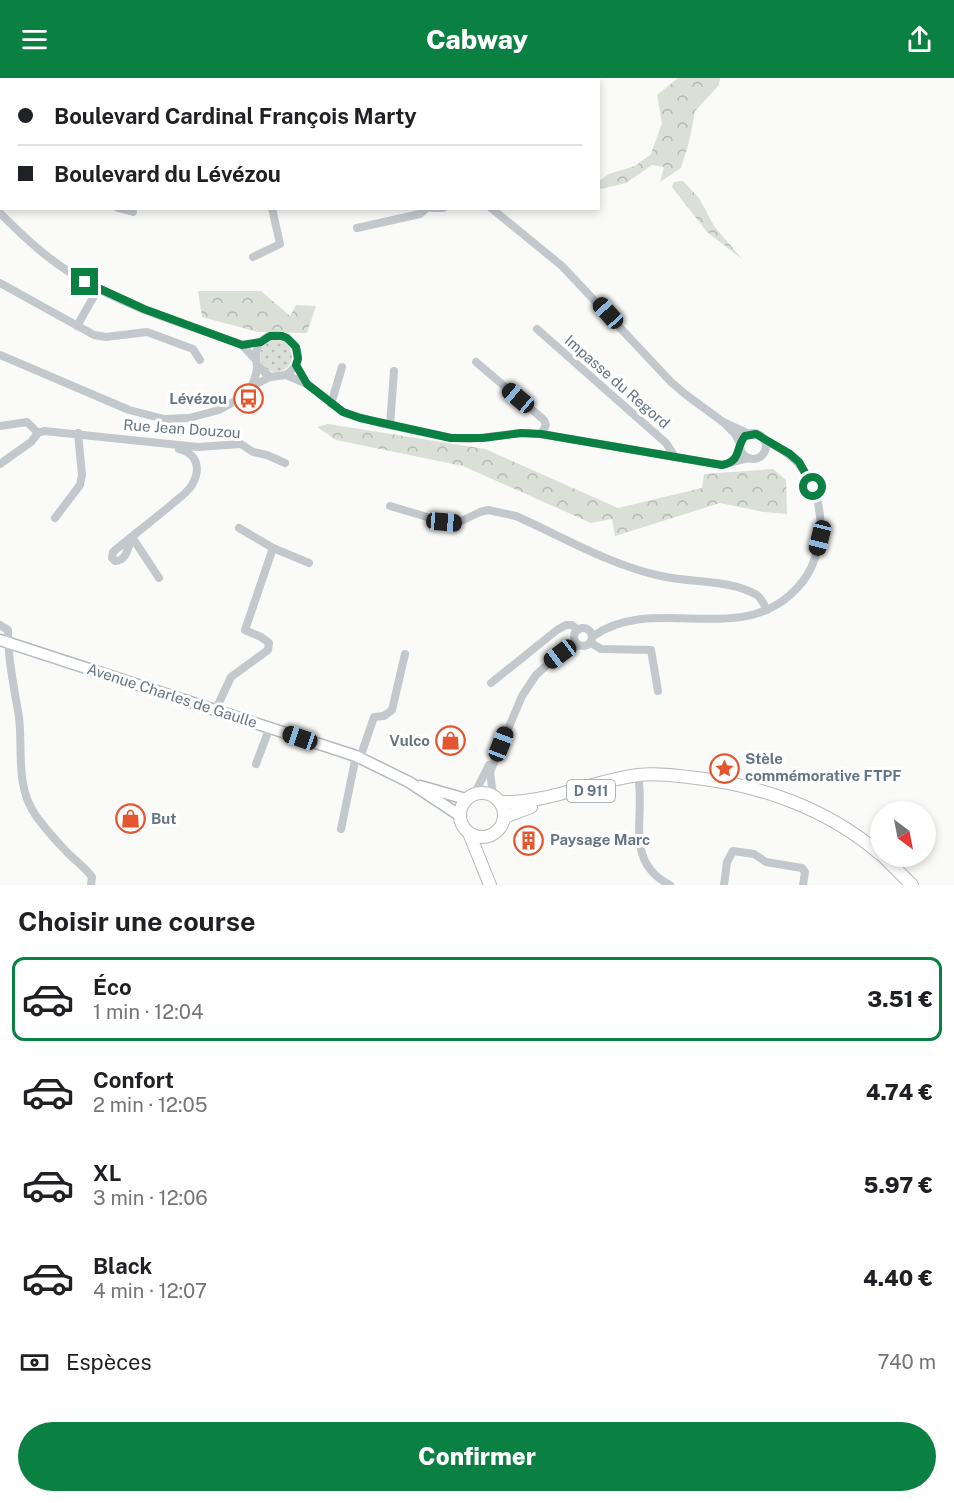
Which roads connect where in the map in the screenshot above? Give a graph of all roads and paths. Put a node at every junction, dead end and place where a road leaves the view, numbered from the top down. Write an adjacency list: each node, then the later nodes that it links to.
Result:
1 (126, 210): 5 (street)
2 (272, 210): 8 (street)
3 (426, 210): 7 (street)
4 (493, 210): 27 (street)
5 (133, 212)
6 (0, 213): 10 (street)
7 (357, 228)
8 (253, 257)
9 (0, 283): 11 (street)
10 (98, 289): 11 (street); 14 (street)
11 (77, 326): 16 (street)
12 (537, 329): 39 (street, Impasse du Regord)
13 (261, 342): 14 (street); 18 (street); 19 (street)
14 (242, 345): 18 (street)
15 (0, 355): 25 (street)
16 (200, 360)
17 (476, 362): 32 (street)
18 (257, 363): 23 (street); 25 (street)
19 (296, 365): 22 (street); 24 (street)
20 (342, 367): 26 (street)
21 (394, 370): 28 (street)
22 (286, 375): 23 (street); 24 (street)
23 (270, 376): 25 (street)
24 (307, 384): 26 (street)
25 (252, 386)
26 (331, 404): 28 (street)
27 (723, 422): 33 (street); 36 (street)
28 (390, 425): 32 (street)
29 (0, 426): 30 (street, Rue Jean Douzou)
30 (38, 433): 31 (street, Rue Jean Douzou); 43 (street)
31 (78, 433): 35 (street, Rue Jean Douzou); 45 (street)
32 (541, 434): 39 (street)
33 (749, 434): 34 (street); 36 (street)
34 (764, 440): 37 (street); 38 (street)
35 (153, 443): 41 (street, Rue Jean Douzou); 49 (street)
36 (740, 446): 40 (street); 42 (street)
37 (790, 454): 38 (street); 50 (street)
38 (762, 455): 40 (street)
39 (675, 457): 42 (street)
40 (749, 458): 42 (street)
41 (285, 462)
42 (731, 463)
43 (0, 464)
44 (390, 506): 50 (street)
45 (55, 518)
46 (239, 528): 47 (street)
47 (273, 548): 48 (street); 59 (street)
48 (309, 563)
49 (159, 578)
50 (768, 610): 53 (street)
51 (0, 625): 54 (street)
52 (578, 630): 53 (street); 55 (street); 57 (street)
53 (591, 637): 55 (street); 58 (street)
54 (4, 641): 59 (main road, Avenue Charles de Gaulle); 76 (street)
55 (576, 642): 61 (street)
56 (405, 654): 62 (street)
57 (491, 683)
58 (658, 691)
59 (216, 710): 60 (main road, Avenue Charles de Gaulle)
60 (270, 727): 62 (main road, Avenue Charles de Gaulle); 63 (street)
61 (501, 744): 66 (street); 67 (street)
62 (358, 757): 65 (main road, Avenue Charles de Gaulle); 70 (street)
63 (256, 765)
64 (639, 778): 67 (main road, D 911); 69 (main road, D 911); 73 (main road, D 911); 78 (street)
65 (409, 782): 66 (main road); 68 (main road)
66 (471, 796): 67 (main road); 68 (main road)
67 (496, 799): 69 (main road)
68 (459, 815): 71 (main road)
69 (504, 817): 72 (main road)
70 (341, 829)
71 (469, 833): 72 (main road); 75 (main road)
72 (486, 836): 75 (main road)
73 (870, 846)
74 (894, 867): 81 (main road, D 911)
75 (484, 868): 77 (main road)
76 (91, 885)
77 (490, 885)
78 (670, 885)
79 (724, 885): 80 (street)
80 (802, 885)
81 (912, 885)

